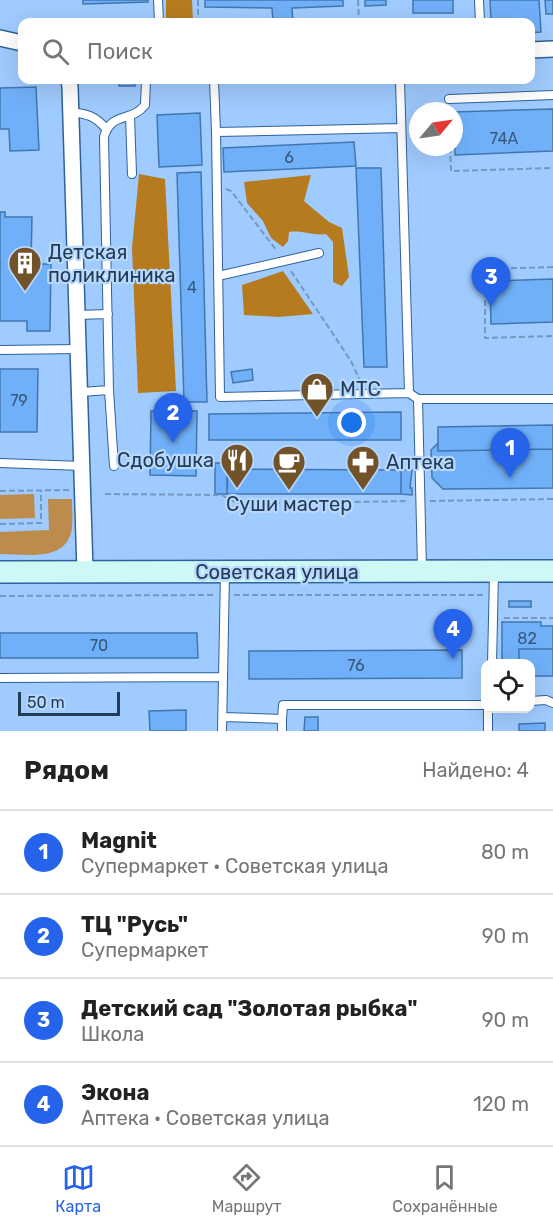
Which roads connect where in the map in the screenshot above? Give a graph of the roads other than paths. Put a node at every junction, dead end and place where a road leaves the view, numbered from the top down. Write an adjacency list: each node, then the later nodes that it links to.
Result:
1 (158, 0): 3 (lane)
2 (479, 0): 4 (lane)
3 (159, 18)
4 (480, 18)
5 (0, 38): 6 (street)
6 (18, 42)
7 (553, 49): 8 (street)
8 (535, 50)
9 (69, 84): 15 (street)
10 (146, 84): 16 (lane)
11 (214, 84): 19 (lane)
12 (400, 84): 17 (lane)
13 (553, 96): 14 (lane)
14 (449, 99)
15 (71, 112): 18 (lane); 24 (street)
16 (130, 116): 18 (lane); 20 (lane)
17 (401, 128): 19 (lane); 29 (lane)
18 (106, 129): 23 (lane)
19 (216, 132): 22 (lane)
20 (132, 174)
21 (319, 253): 22 (lane)
22 (218, 276): 29 (lane)
23 (108, 314): 24 (lane); 27 (lane)
24 (78, 315): 25 (street)
25 (80, 349): 26 (lane); 28 (street)
26 (0, 350)
27 (110, 390): 28 (lane); 34 (lane)
28 (81, 392): 33 (street)
29 (409, 393): 30 (lane)
30 (418, 399): 31 (lane); 40 (lane)
31 (553, 399)
32 (0, 463): 33 (lane)
33 (82, 466): 35 (street)
34 (114, 466)
35 (85, 571): 38 (main road, Советская улица); 39 (main road, Советская улица)
36 (494, 571): 37 (main road, Советская улица); 40 (main road, Советская улица); 41 (lane)
37 (553, 571)
38 (0, 572)
39 (225, 572): 40 (main road, Советская улица); 42 (lane)
40 (422, 572)
41 (492, 659)
42 (223, 677): 43 (lane); 48 (lane)
43 (0, 678)
44 (535, 701): 45 (lane)
45 (553, 703)
46 (481, 707): 49 (lane)
47 (487, 713): 52 (lane)
48 (223, 717): 49 (lane); 50 (lane)
49 (282, 719): 51 (lane)
50 (222, 731)
51 (282, 731)
52 (488, 731)

